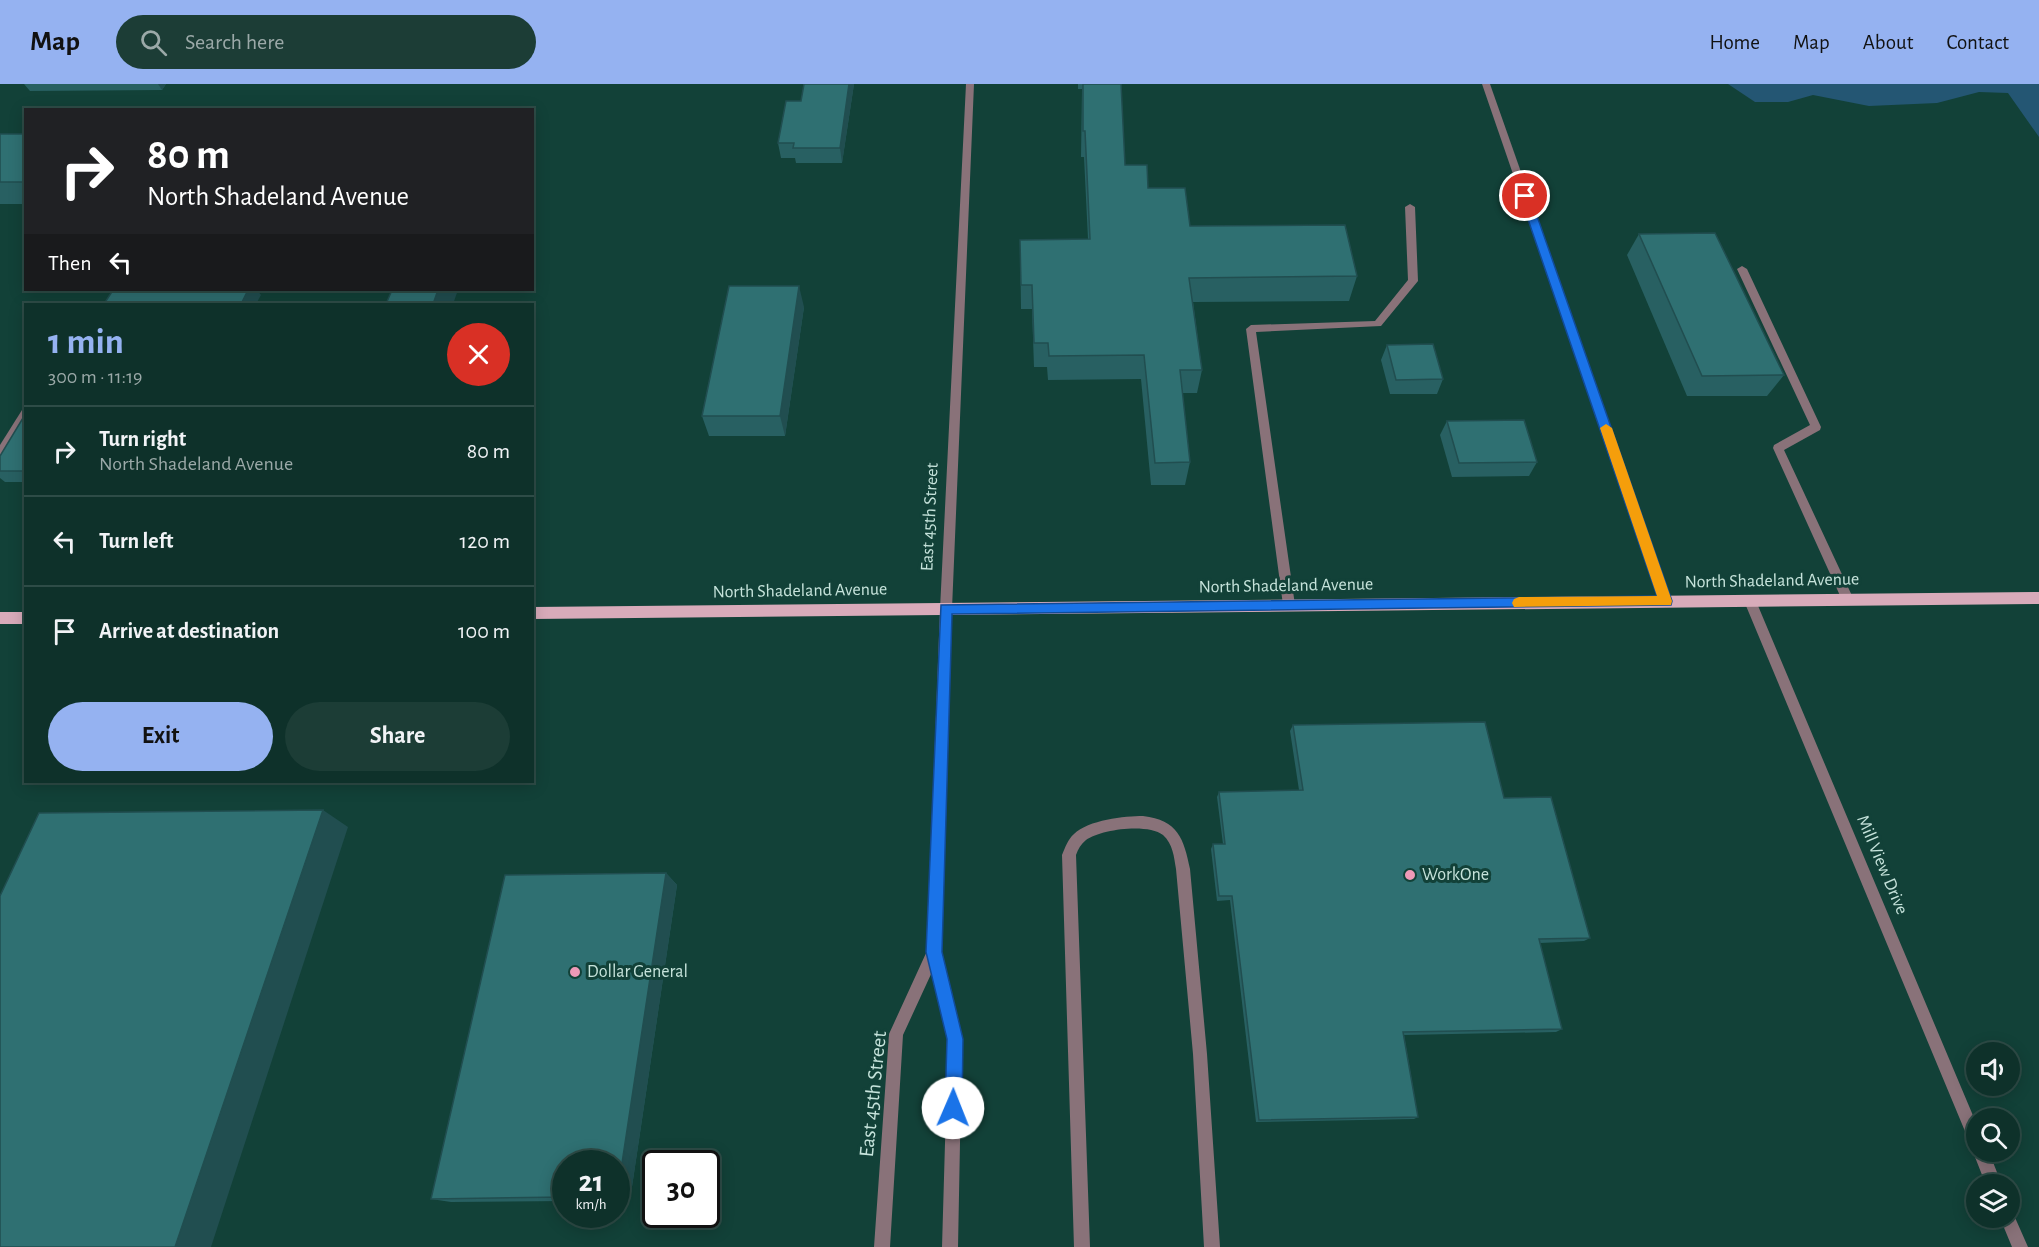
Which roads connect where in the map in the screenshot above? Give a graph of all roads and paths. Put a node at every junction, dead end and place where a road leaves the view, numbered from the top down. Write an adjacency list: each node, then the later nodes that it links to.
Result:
1 (970, 84): 12 (street, East 45th Street)
2 (1486, 84): 9 (street)
3 (1410, 207): 11 (street)
4 (1742, 269): 8 (street)
5 (24, 415): 6 (street)
6 (0, 454)
7 (2039, 598): 8 (main road, North Shadeland Avenue)
8 (1848, 600): 10 (main road, North Shadeland Avenue)
9 (1666, 601): 10 (main road, North Shadeland Avenue); 11 (main road, North Shadeland Avenue)
10 (1750, 601): 17 (street, Mill View Drive)
11 (1289, 605): 12 (main road, North Shadeland Avenue)
12 (946, 609): 13 (main road, North Shadeland Avenue); 16 (street, East 45th Street)
13 (534, 613)
14 (0, 618): 15 (main road)
15 (24, 618)
16 (934, 952): 19 (street, East 45th Street); 20 (street, East 45th Street)
17 (1966, 1117)
18 (2012, 1228): 23 (street)
19 (882, 1247)
20 (950, 1247)
21 (1082, 1247): 22 (street)
22 (1212, 1247)
23 (2020, 1247)

